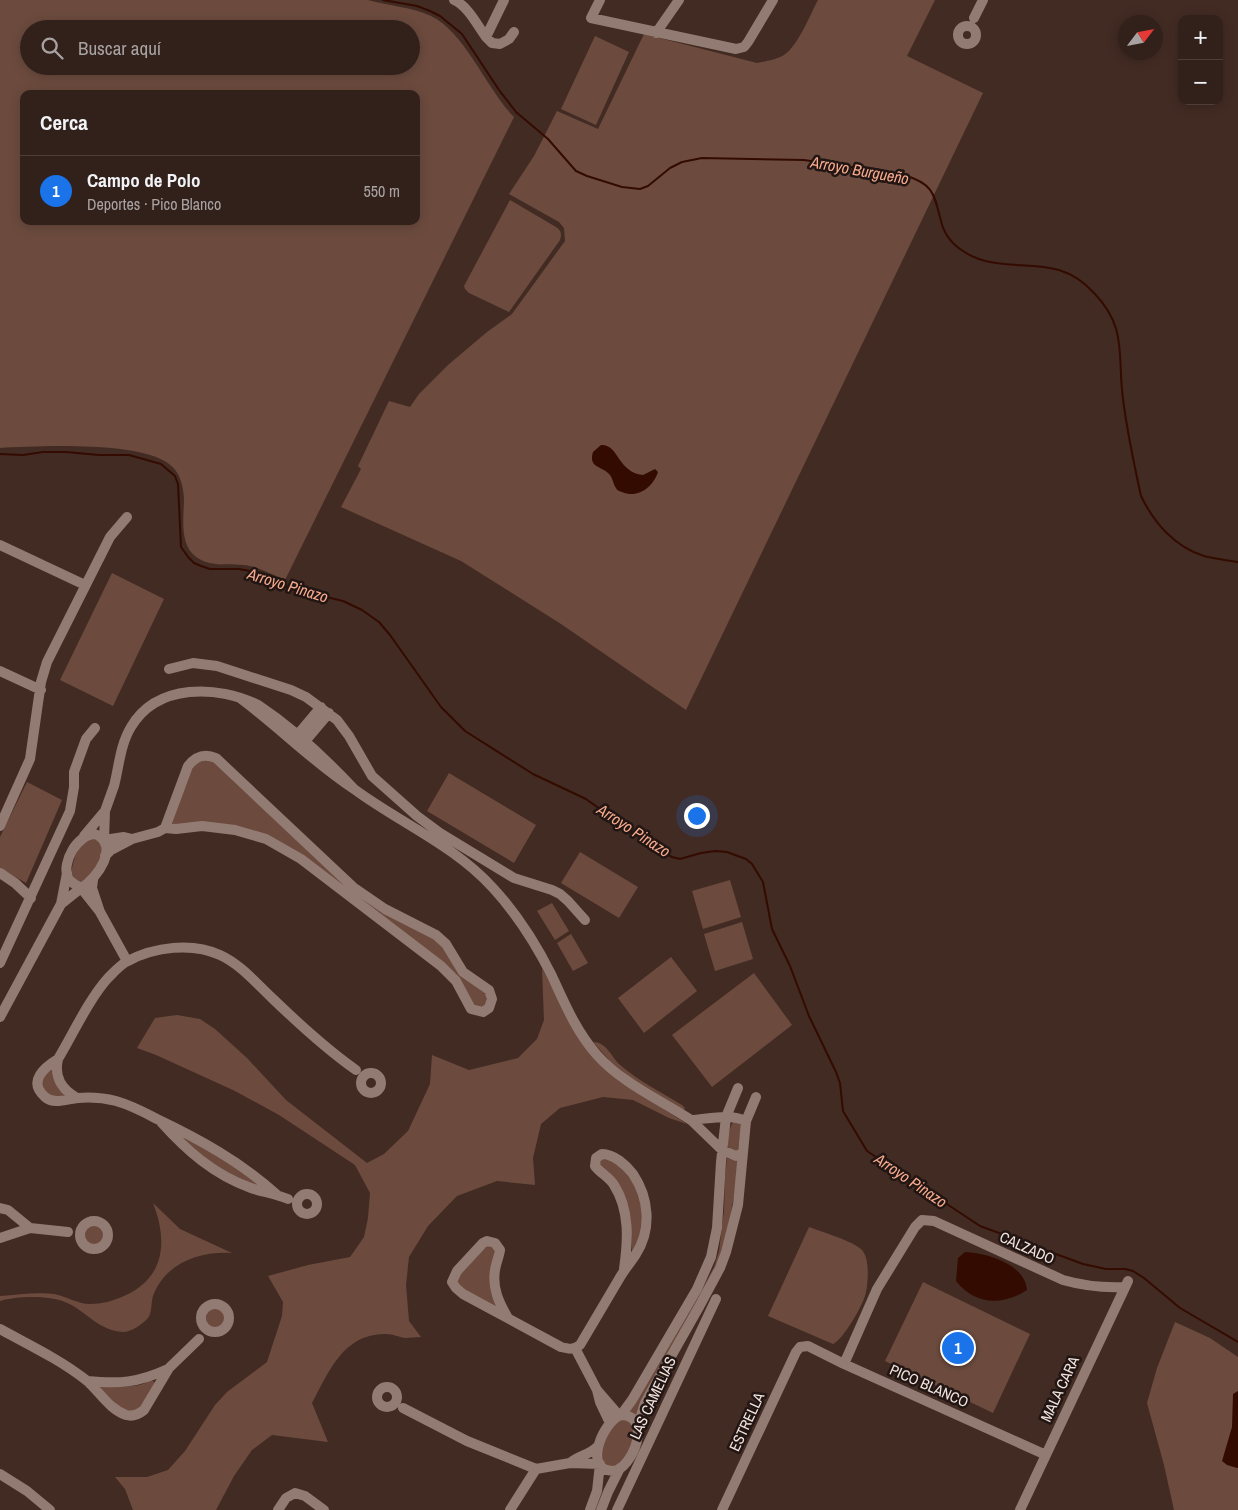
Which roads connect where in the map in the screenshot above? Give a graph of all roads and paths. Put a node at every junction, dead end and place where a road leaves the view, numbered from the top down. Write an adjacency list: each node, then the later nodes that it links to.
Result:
1 (454, 0): 12 (street)
2 (504, 0): 12 (street)
3 (600, 0): 11 (street)
4 (678, 0): 11 (street)
5 (773, 0): 11 (street)
6 (983, 0): 7 (street)
7 (974, 18): 8 (street); 9 (street)
8 (965, 26): 9 (street); 9 (street)
9 (975, 31)
10 (514, 32): 12 (street)
11 (656, 33)
12 (486, 36)
13 (128, 517): 15 (street)
14 (0, 545): 15 (street)
15 (86, 585): 18 (street)
16 (169, 669): 19 (street)
17 (0, 671): 18 (street)
18 (40, 690): 23 (street)
19 (325, 710): 21 (street); 39 (street)
20 (95, 728): 36 (street)
21 (299, 741): 24 (street); 52 (street)
22 (0, 799): 23 (street)
23 (10, 804): 25 (street)
24 (105, 811): 27 (street); 29 (street)
25 (0, 826)
26 (165, 828): 28 (street); 35 (street); 35 (street)
27 (83, 837): 29 (street); 31 (street)
28 (132, 839): 29 (street); 30 (street)
29 (104, 840): 30 (street)
30 (105, 856): 33 (street)
31 (67, 872): 34 (street); 37 (street)
32 (0, 874): 36 (street)
33 (93, 880): 34 (street); 38 (street)
34 (81, 888): 37 (street); 38 (street)
35 (350, 891): 35 (street)
36 (31, 898): 41 (street)
37 (61, 904): 42 (street)
38 (100, 912): 40 (street)
39 (585, 920)
40 (126, 961): 43 (street); 44 (street)
41 (0, 963)
42 (0, 1016)
43 (58, 1059): 49 (street); 49 (street)
44 (356, 1070): 45 (street); 46 (street)
45 (368, 1073): 46 (street); 46 (street)
46 (360, 1081)
47 (738, 1088): 50 (street)
48 (756, 1097): 53 (street)
49 (77, 1098): 51 (street)
50 (726, 1117): 52 (street); 53 (street); 54 (street)
51 (159, 1120): 56 (street); 56 (street)
52 (691, 1120): 54 (street)
53 (746, 1122): 55 (street)
54 (722, 1150): 55 (street); 81 (street)
55 (743, 1153): 83 (street)
56 (276, 1194): 57 (street)
57 (298, 1202)
58 (0, 1208): 60 (street)
59 (83, 1226): 61 (street); 63 (street); 63 (street)
60 (30, 1228): 61 (street); 62 (street)
61 (68, 1232): 63 (street)
62 (0, 1238)
63 (81, 1241)
64 (624, 1269): 64 (street); 73 (street)
65 (1126, 1284): 74 (street, CALZADO); 85 (street, MALA CARA)
66 (716, 1299): 97 (street, LAS CAMELIAS)
67 (508, 1318): 67 (street); 73 (street)
68 (202, 1322): 70 (street); 70 (street); 71 (street)
69 (0, 1329): 76 (street)
70 (213, 1332): 71 (street)
71 (199, 1339): 75 (street)
72 (800, 1346): 74 (street, PICO BLANCO); 98 (street, ESTRELLA)
73 (575, 1348): 77 (street)
74 (844, 1364): 85 (street, PICO BLANCO)
75 (170, 1368): 76 (street); 76 (street)
76 (87, 1381)
77 (597, 1390): 81 (street); 82 (street)
78 (398, 1398): 79 (street); 79 (street); 80 (street)
79 (391, 1407): 80 (street)
80 (403, 1408): 89 (street)
81 (621, 1415): 82 (street); 83 (street)
82 (610, 1423): 84 (street)
83 (638, 1425): 88 (street)
84 (598, 1446): 86 (street); 87 (street)
85 (1046, 1455): 99 (street, MALA CARA)
86 (570, 1463): 87 (street); 89 (street)
87 (600, 1464): 88 (street); 95 (street)
88 (620, 1468): 96 (street)
89 (536, 1469): 94 (street)
90 (0, 1474): 91 (street)
91 (50, 1510)
92 (278, 1510): 93 (street)
93 (324, 1510)
94 (510, 1510)
95 (590, 1510)
96 (601, 1510)
97 (617, 1510)
98 (722, 1510)
99 (1020, 1510)

